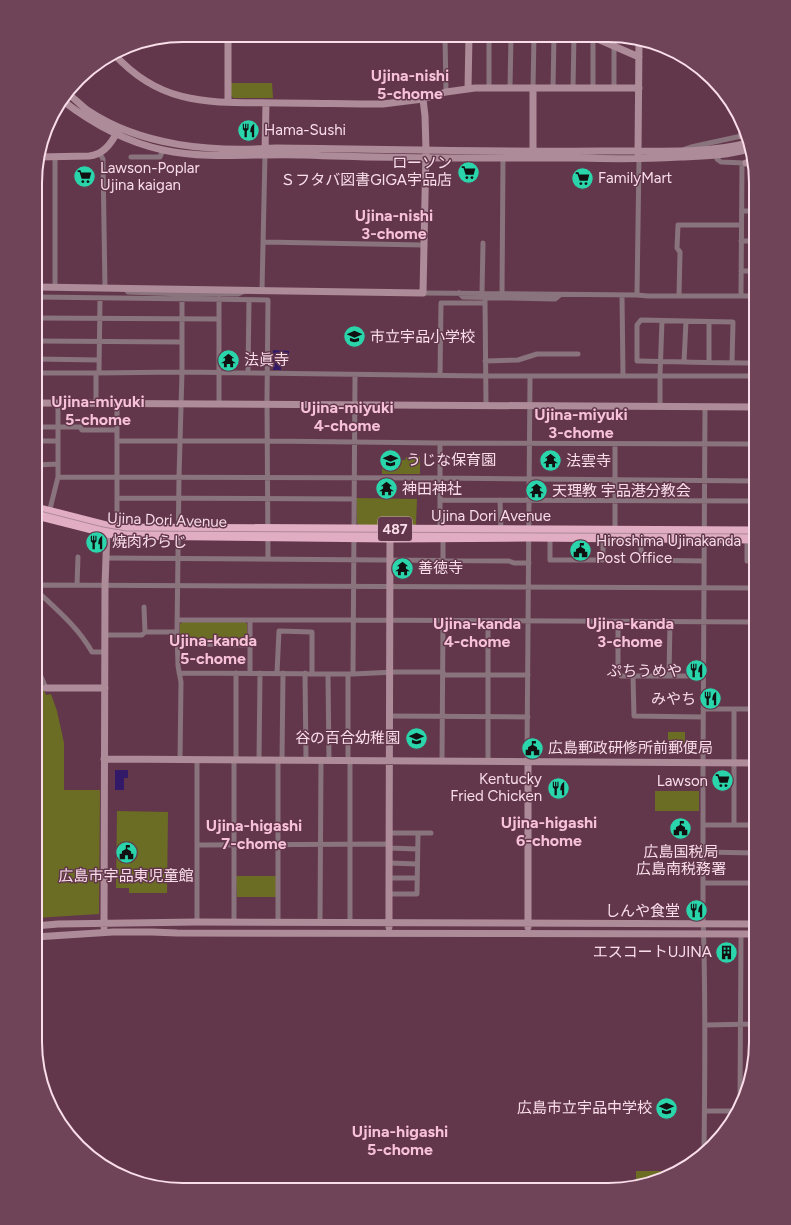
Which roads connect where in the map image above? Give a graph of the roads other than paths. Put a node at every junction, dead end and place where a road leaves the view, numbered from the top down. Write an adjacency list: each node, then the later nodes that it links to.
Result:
1 (228, 42): 27 (street)
2 (445, 42): 24 (street)
3 (469, 42): 23 (street)
4 (490, 42): 15 (street)
5 (511, 42): 16 (street)
6 (534, 42): 17 (street)
7 (554, 42): 18 (street)
8 (574, 42): 19 (street)
9 (593, 42): 20 (street)
10 (607, 42): 11 (street)
11 (614, 45): 13 (street); 21 (street)
12 (639, 46): 13 (street)
13 (639, 57): 22 (street)
14 (118, 58): 27 (street)
15 (489, 87): 16 (street); 23 (street)
16 (510, 87): 17 (street)
17 (533, 88): 18 (street); 35 (street)
18 (553, 88): 19 (street)
19 (573, 88): 20 (street)
20 (593, 88): 21 (street)
21 (614, 88): 22 (street)
22 (639, 88): 36 (street)
23 (468, 89): 24 (street)
24 (446, 92): 26 (street)
25 (71, 97): 30 (street)
26 (423, 98): 28 (street); 34 (street)
27 (228, 102): 28 (street)
28 (266, 103): 39 (street)
29 (67, 104): 30 (street)
30 (118, 130): 33 (street); 39 (street); 40 (street)
31 (741, 137): 37 (street)
32 (743, 144): 37 (street)
33 (163, 150): 39 (street); 44 (street)
34 (426, 150): 35 (street); 39 (street); 45 (street)
35 (533, 151): 36 (street)
36 (638, 151): 37 (street); 47 (street)
37 (680, 151)
38 (745, 151): 42 (street)
39 (265, 152): 45 (street); 54 (street)
40 (100, 154): 43 (street); 61 (street)
41 (45, 155): 43 (street)
42 (716, 156): 47 (street); 48 (street)
43 (55, 157): 60 (street)
44 (131, 157)
45 (425, 158): 46 (street); 56 (street)
46 (503, 158): 47 (street); 66 (street)
47 (639, 158): 69 (street)
48 (747, 162): 49 (street)
49 (742, 210): 50 (street); 51 (street)
50 (749, 210)
51 (741, 226): 52 (street); 71 (street)
52 (741, 241): 53 (street); 57 (street)
53 (749, 241)
54 (263, 242): 56 (street); 64 (street)
55 (482, 243): 76 (street)
56 (423, 244): 65 (street)
57 (741, 271): 58 (street); 72 (street)
58 (749, 271)
59 (42, 287): 60 (street)
60 (55, 287): 61 (street)
61 (105, 288): 62 (street)
62 (124, 288): 63 (street); 70 (street)
63 (247, 290): 64 (street); 70 (street)
64 (262, 290): 65 (street)
65 (424, 293): 76 (street)
66 (502, 294): 67 (street); 76 (street)
67 (560, 295): 68 (street); 76 (street)
68 (622, 295): 69 (street); 106 (street)
69 (637, 295): 71 (street)
70 (182, 296): 75 (street); 77 (street); 81 (street)
71 (679, 296): 72 (street)
72 (740, 296): 73 (street)
73 (749, 296)
74 (42, 297): 75 (street)
75 (100, 298): 80 (street)
76 (484, 298): 92 (street); 105 (street)
77 (219, 299): 78 (street); 82 (street)
78 (249, 300): 102 (street); 103 (street)
79 (42, 318): 80 (street)
80 (100, 319): 81 (street); 87 (street)
81 (182, 319): 82 (street); 88 (street)
82 (219, 319): 99 (street)
83 (662, 321): 84 (street); 93 (street); 93 (street)
84 (686, 321): 85 (street); 94 (street)
85 (709, 322): 95 (street); 96 (street)
86 (42, 341): 87 (street)
87 (99, 342): 88 (street); 91 (street)
88 (182, 342): 98 (street)
89 (578, 354): 92 (street)
90 (42, 359): 91 (street)
91 (99, 360): 101 (street)
92 (485, 361): 108 (street)
93 (660, 361): 94 (street); 107 (street)
94 (684, 362): 95 (street)
95 (708, 362): 96 (street)
96 (732, 363): 97 (street)
97 (749, 363)
98 (182, 372): 99 (street); 101 (street); 115 (street)
99 (219, 372): 102 (street); 116 (street)
100 (42, 373): 101 (street)
101 (97, 373): 113 (street)
102 (248, 373): 103 (street)
103 (267, 373): 104 (street); 117 (street)
104 (355, 375): 105 (street); 118 (street)
105 (440, 375): 108 (street)
106 (623, 375): 107 (street); 109 (street)
107 (660, 375): 110 (street); 121 (street)
108 (485, 376): 109 (street); 119 (street)
109 (530, 376): 120 (street)
110 (749, 376)
111 (42, 403): 112 (street)
112 (58, 403): 113 (street); 125 (street)
113 (96, 403): 114 (street)
114 (117, 403): 115 (street); 126 (street)
115 (181, 404): 116 (street); 130 (street)
116 (219, 404): 117 (street)
117 (267, 404): 118 (street); 131 (street)
118 (355, 404): 119 (street); 132 (street)
119 (486, 405): 120 (street)
120 (530, 405): 121 (street); 134 (street)
121 (660, 407): 122 (street)
122 (705, 407): 123 (street); 136 (street)
123 (749, 407)
124 (42, 427): 125 (street)
125 (58, 427): 126 (street); 128 (street)
126 (117, 430): 129 (street)
127 (42, 441): 128 (street)
128 (58, 441): 138 (street)
129 (117, 441): 130 (street); 140 (street)
130 (180, 441): 131 (street); 142 (street)
131 (268, 441): 132 (street); 143 (street)
132 (355, 442): 133 (street); 144 (street)
133 (440, 443): 134 (street); 145 (street)
134 (530, 444): 135 (street); 146 (street)
135 (615, 444): 136 (street); 147 (street)
136 (705, 444): 137 (street); 148 (street)
137 (749, 444)
138 (58, 464): 139 (street); 141 (street)
139 (42, 465)
140 (117, 476): 141 (street); 142 (street); 150 (street)
141 (58, 477): 162 (street)
142 (179, 477): 143 (street); 151 (street)
143 (268, 478): 144 (street); 152 (street)
144 (354, 478): 145 (street); 153 (street)
145 (440, 478): 146 (street); 154 (street)
146 (529, 478): 147 (street); 156 (street)
147 (615, 480): 148 (street); 157 (street)
148 (705, 481): 149 (street); 158 (street)
149 (749, 481)
150 (117, 498): 151 (street); 163 (street)
151 (179, 498): 152 (street); 167 (street)
152 (268, 498): 153 (street); 169 (street)
153 (354, 499): 170 (street)
154 (441, 500): 155 (street); 172 (street)
155 (500, 500): 156 (street); 165 (street)
156 (529, 500): 157 (street); 173 (street)
157 (615, 501): 158 (street); 166 (street)
158 (705, 501): 159 (street); 174 (street)
159 (749, 501)
160 (42, 511): 162 (highway, Ujina Dori Avenue / 487)
161 (42, 515): 162 (highway, Ujina Dori Avenue / 487)
162 (49, 515): 164 (highway, Ujina Dori Avenue / 487)
163 (117, 528): 164 (highway, Ujina Dori Avenue / 487); 167 (highway, Ujina Dori Avenue / 487)
164 (107, 529): 167 (highway, Ujina Dori Avenue / 487); 181 (street)
165 (500, 530): 172 (highway, Ujina Dori Avenue / 487); 173 (highway, Ujina Dori Avenue / 487)
166 (615, 530): 173 (highway, Ujina Dori Avenue / 487); 174 (highway, Ujina Dori Avenue / 487)
167 (178, 532): 169 (highway, Ujina Dori Avenue / 487); 182 (street)
168 (749, 532): 174 (highway, Ujina Dori Avenue / 487)
169 (267, 533): 170 (highway, Ujina Dori Avenue / 487); 183 (street)
170 (354, 533): 171 (highway, Ujina Dori Avenue / 487); 184 (street)
171 (390, 534): 172 (highway, Ujina Dori Avenue / 487); 185 (street)
172 (442, 534): 173 (highway, Ujina Dori Avenue / 487); 186 (street)
173 (528, 534): 175 (highway, Ujina Dori Avenue / 487); 189 (street)
174 (705, 535): 177 (highway, Ujina Dori Avenue / 487); 178 (highway, Ujina Dori Avenue / 487); 187 (street)
175 (550, 537): 176 (highway, Ujina Dori Avenue / 487); 176 (street)
176 (603, 538): 177 (highway, Ujina Dori Avenue / 487)
177 (641, 538): 187 (street)
178 (749, 539)
179 (749, 550): 188 (street)
180 (78, 557): 191 (street)
181 (106, 558): 182 (street); 192 (street)
182 (178, 558): 183 (street); 193 (street)
183 (268, 559): 184 (street)
184 (354, 560): 185 (street); 194 (street)
185 (390, 560): 186 (street); 195 (street)
186 (443, 560): 189 (street)
187 (704, 561): 197 (street)
188 (749, 561)
189 (529, 563): 196 (street)
190 (42, 585): 191 (street)
191 (77, 585): 192 (street)
192 (106, 585): 193 (street); 214 (street)
193 (178, 585): 194 (street); 201 (street)
194 (354, 586): 195 (street); 203 (street)
195 (390, 586): 196 (street); 205 (street)
196 (529, 587): 197 (street); 207 (street)
197 (704, 587): 198 (street); 211 (street)
198 (749, 588)
199 (42, 596): 217 (street)
200 (144, 607): 212 (street)
201 (178, 620): 202 (street); 213 (street)
202 (250, 620): 203 (street); 216 (street)
203 (353, 620): 205 (street); 227 (street)
204 (443, 620): 205 (street); 206 (street); 228 (street)
205 (390, 621): 218 (street)
206 (488, 621): 207 (street); 229 (street)
207 (529, 622): 208 (street); 230 (street)
208 (618, 622): 209 (street); 231 (street)
209 (670, 622): 211 (street); 232 (street)
210 (749, 622): 211 (street)
211 (704, 623): 233 (street)
212 (145, 632): 213 (street); 214 (street)
213 (177, 632): 223 (street)
214 (105, 636): 217 (street)
215 (195, 644): 216 (street)
216 (250, 645): 220 (street)
217 (105, 652): 236 (street)
218 (389, 672): 227 (street); 228 (street); 240 (street)
219 (236, 673): 220 (street); 223 (street); 248 (street)
220 (250, 673): 221 (street)
221 (260, 673): 222 (street); 249 (street)
222 (280, 673): 224 (street); 225 (street); 250 (street)
223 (179, 674): 246 (street)
224 (305, 674): 225 (street); 251 (street)
225 (312, 674): 226 (street)
226 (328, 674): 227 (street); 253 (street)
227 (350, 674): 254 (street)
228 (443, 674): 229 (street); 241 (street)
229 (488, 675): 230 (street); 242 (street)
230 (528, 675): 243 (street)
231 (633, 676): 232 (street); 244 (street)
232 (669, 676): 233 (street)
233 (703, 676): 237 (street)
234 (42, 679): 235 (street)
235 (46, 688): 236 (street)
236 (105, 688): 245 (street)
237 (703, 709): 238 (street); 244 (street)
238 (734, 709): 239 (street); 260 (street)
239 (749, 709)
240 (389, 716): 241 (street); 255 (street)
241 (443, 716): 242 (street); 256 (street)
242 (488, 716): 243 (street); 258 (street)
243 (528, 717): 257 (street)
244 (703, 717): 259 (street)
245 (104, 759): 246 (street); 288 (street)
246 (180, 760): 247 (street)
247 (197, 760): 248 (street); 268 (street)
248 (235, 760): 249 (street); 269 (street)
249 (259, 760): 250 (street)
250 (280, 760): 251 (street); 270 (street)
251 (306, 760): 252 (street)
252 (321, 760): 253 (street); 271 (street)
253 (329, 761): 254 (street)
254 (349, 761): 255 (street); 272 (street)
255 (389, 761): 256 (street); 266 (street)
256 (442, 761): 258 (street)
257 (528, 761): 258 (street); 259 (street); 291 (street)
258 (488, 762)
259 (702, 763): 260 (street); 262 (street)
260 (733, 763): 261 (street); 263 (street)
261 (749, 763)
262 (703, 825): 263 (street); 275 (street)
263 (734, 825): 264 (street)
264 (749, 825)
265 (431, 833): 267 (street)
266 (389, 834): 267 (street); 273 (street)
267 (418, 834): 274 (street)
268 (197, 844): 269 (street); 284 (street)
269 (234, 844): 270 (street); 285 (street)
270 (278, 844): 271 (street); 286 (street)
271 (321, 844): 272 (street); 287 (street)
272 (350, 844): 273 (street); 289 (street)
273 (389, 846): 274 (street); 277 (street)
274 (417, 849): 278 (street)
275 (703, 852): 276 (street); 281 (street)
276 (749, 853)
277 (389, 863): 278 (street); 279 (street)
278 (417, 864): 280 (street)
279 (389, 878): 280 (street); 283 (street)
280 (417, 878): 283 (street)
281 (703, 883): 282 (street); 292 (street)
282 (749, 883)
283 (389, 894): 290 (street)
284 (197, 922): 285 (street); 288 (street)
285 (234, 922): 286 (street)
286 (278, 922): 287 (street)
287 (320, 922): 289 (street)
288 (104, 923): 294 (street); 295 (street)
289 (350, 923): 290 (street)
290 (389, 923): 291 (street); 296 (street)
291 (528, 924): 292 (street); 297 (street)
292 (703, 924): 293 (street); 298 (street)
293 (749, 924)
294 (42, 925)
295 (104, 933): 296 (street); 301 (street)
296 (390, 933): 297 (street)
297 (528, 934): 298 (street)
298 (704, 934): 299 (street); 304 (street)
299 (740, 934): 300 (street); 302 (street)
300 (749, 934)
301 (42, 937)
302 (740, 1024): 303 (street); 304 (street); 305 (street)
303 (749, 1024)
304 (706, 1025): 306 (street)
305 (740, 1090)
306 (705, 1111): 307 (street); 308 (street)
307 (730, 1111)
308 (704, 1145)

